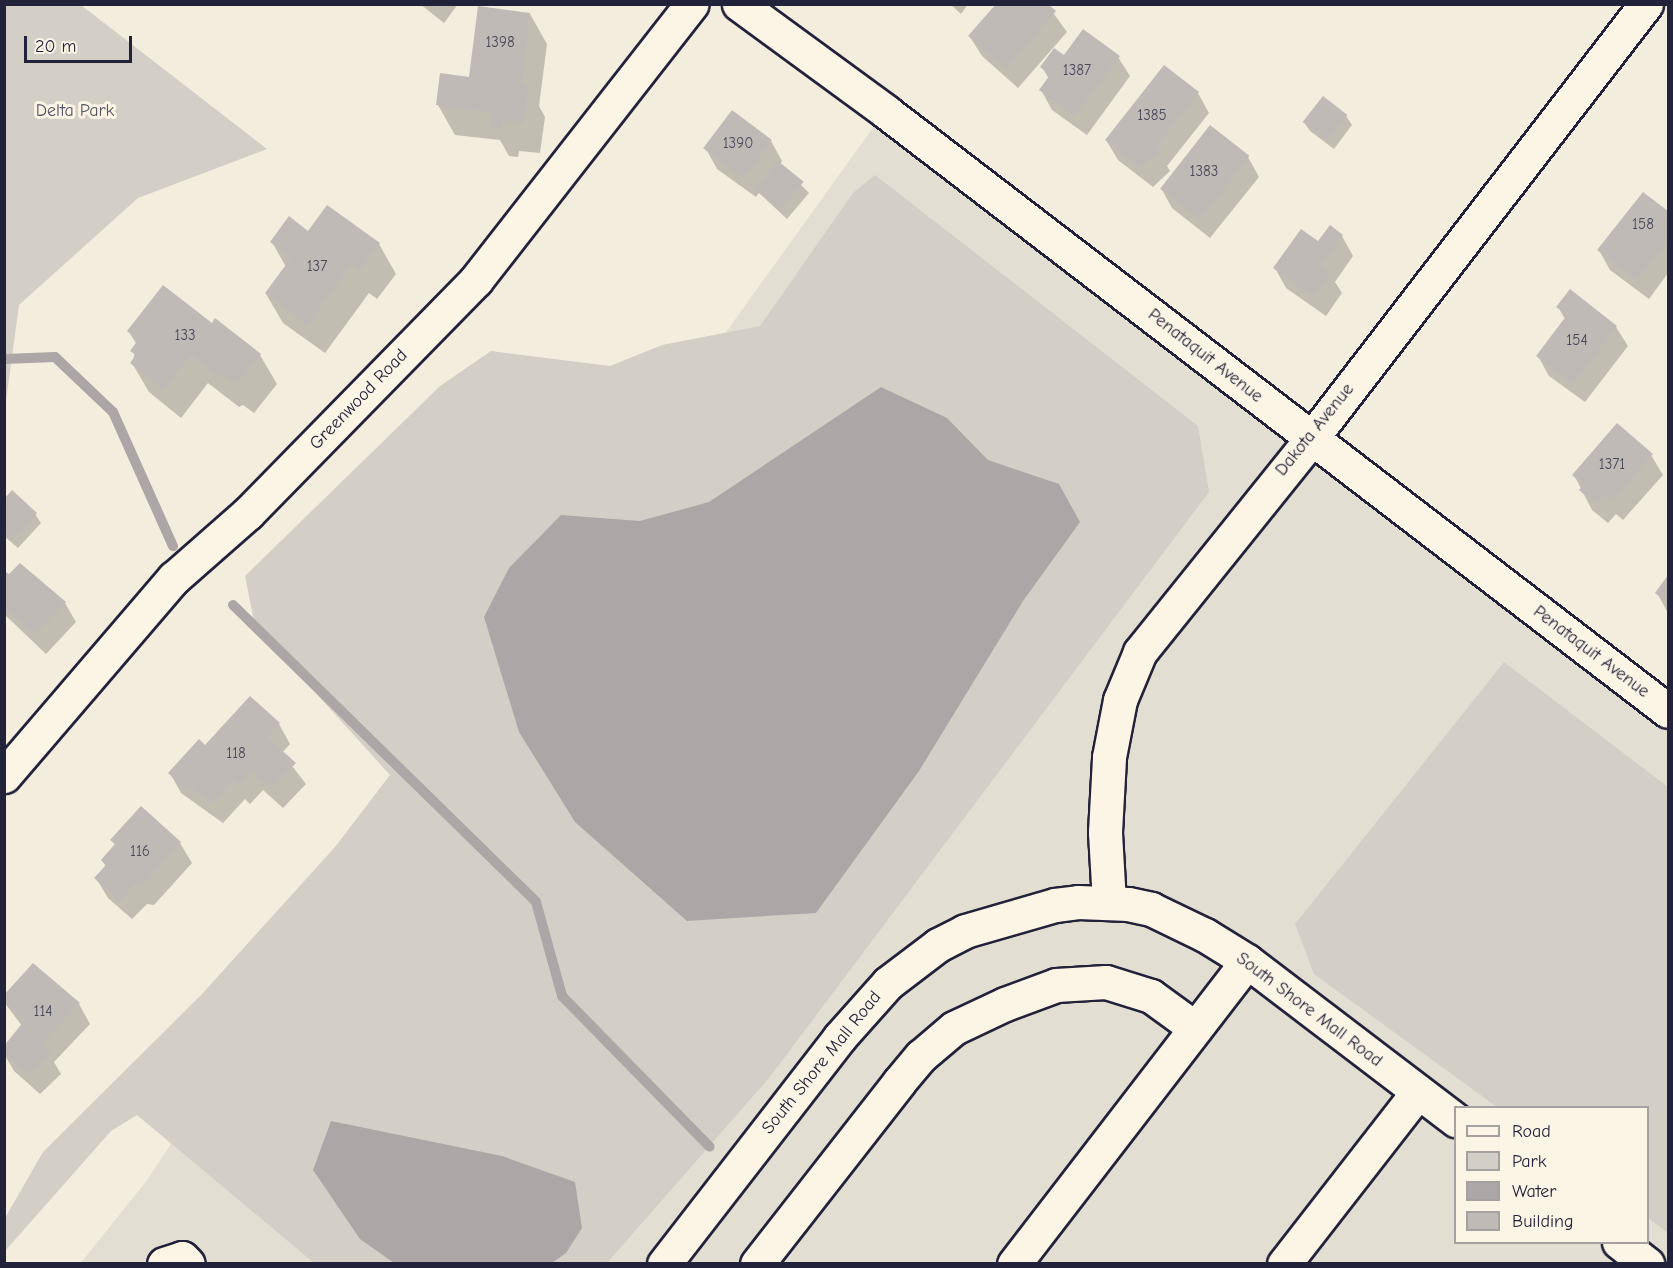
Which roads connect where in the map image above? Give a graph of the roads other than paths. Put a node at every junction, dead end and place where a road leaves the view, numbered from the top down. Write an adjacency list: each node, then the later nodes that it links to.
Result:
1 (692, 4): 6 (street, Greenwood Road)
2 (739, 4): 4 (street, Penataquit Avenue)
3 (1646, 4): 4 (street, Dakota Avenue)
4 (1311, 439): 5 (street, Penataquit Avenue); 7 (street, Dakota Avenue)
5 (1668, 711)
6 (4, 776)
7 (1109, 902): 8 (street, South Shore Mall Road); 15 (street, South Shore Mall Road)
8 (1246, 961): 9 (street); 10 (street, South Shore Mall Road)
9 (1195, 1028): 16 (street); 17 (street)
10 (1418, 1092): 11 (street, South Shore Mall Road); 18 (street)
11 (1454, 1119)
12 (1622, 1244): 19 (street)
13 (164, 1263): 14 (street)
14 (188, 1263)
15 (664, 1263)
16 (757, 1263)
17 (1014, 1263)
18 (1284, 1263)
19 (1647, 1263)

